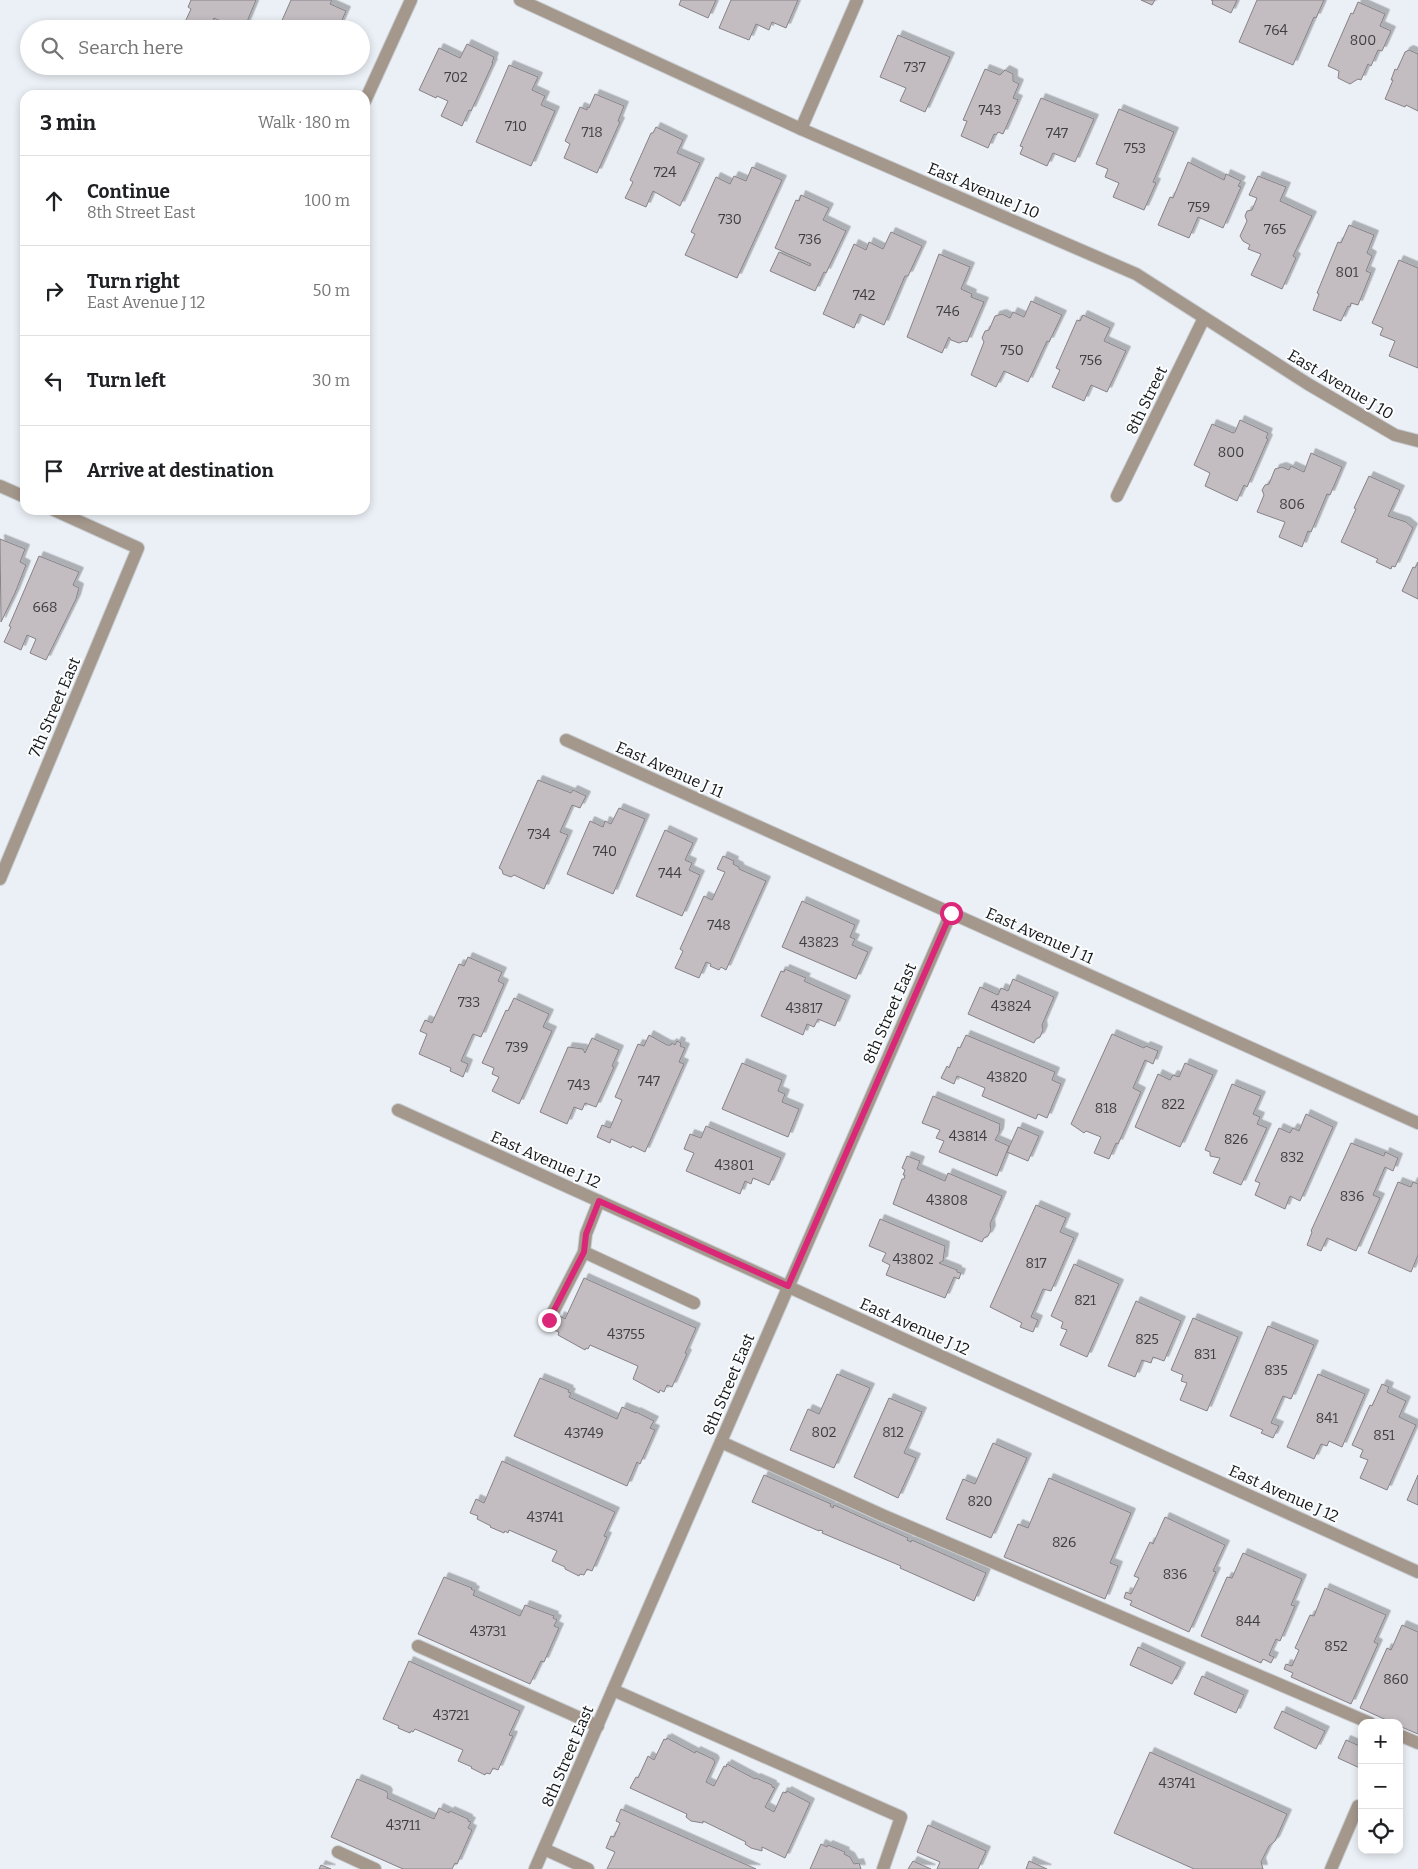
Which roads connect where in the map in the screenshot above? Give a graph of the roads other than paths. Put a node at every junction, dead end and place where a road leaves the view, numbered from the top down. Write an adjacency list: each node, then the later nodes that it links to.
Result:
1 (411, 0): 4 (street)
2 (520, 0): 5 (street, East Avenue J 10)
3 (857, 0): 5 (street)
4 (370, 90)
5 (801, 129): 6 (street, East Avenue J 10)
6 (1204, 318): 7 (street, East Avenue J 10); 10 (street, 8th Street)
7 (1418, 441)
8 (0, 486): 9 (street)
9 (20, 495)
10 (1117, 496)
11 (65, 515): 13 (street, 7th Street East)
12 (566, 740): 14 (street, East Avenue J 11)
13 (0, 879)
14 (951, 913): 16 (street, East Avenue J 11); 19 (street, 8th Street East)
15 (398, 1110): 17 (street, East Avenue J 12)
16 (1418, 1123)
17 (599, 1201): 18 (street); 19 (street, East Avenue J 12)
18 (584, 1252): 20 (street); 21 (street)
19 (788, 1286): 22 (street, 8th Street East); 23 (street, East Avenue J 12)
20 (694, 1303)
21 (549, 1320)
22 (721, 1442): 25 (street, 8th Street East); 26 (street)
23 (1418, 1572)
24 (418, 1646): 27 (street)
25 (613, 1690): 27 (street, 8th Street East); 36 (street)
26 (1361, 1719)
27 (598, 1726): 31 (street, 8th Street East)
28 (1403, 1737): 29 (street)
29 (1418, 1743)
30 (1358, 1806): 37 (street)
31 (544, 1849): 34 (street, 8th Street East); 35 (street)
32 (338, 1852): 33 (street)
33 (375, 1869)
34 (535, 1869)
35 (588, 1869)
36 (883, 1869)
37 (1331, 1869)

